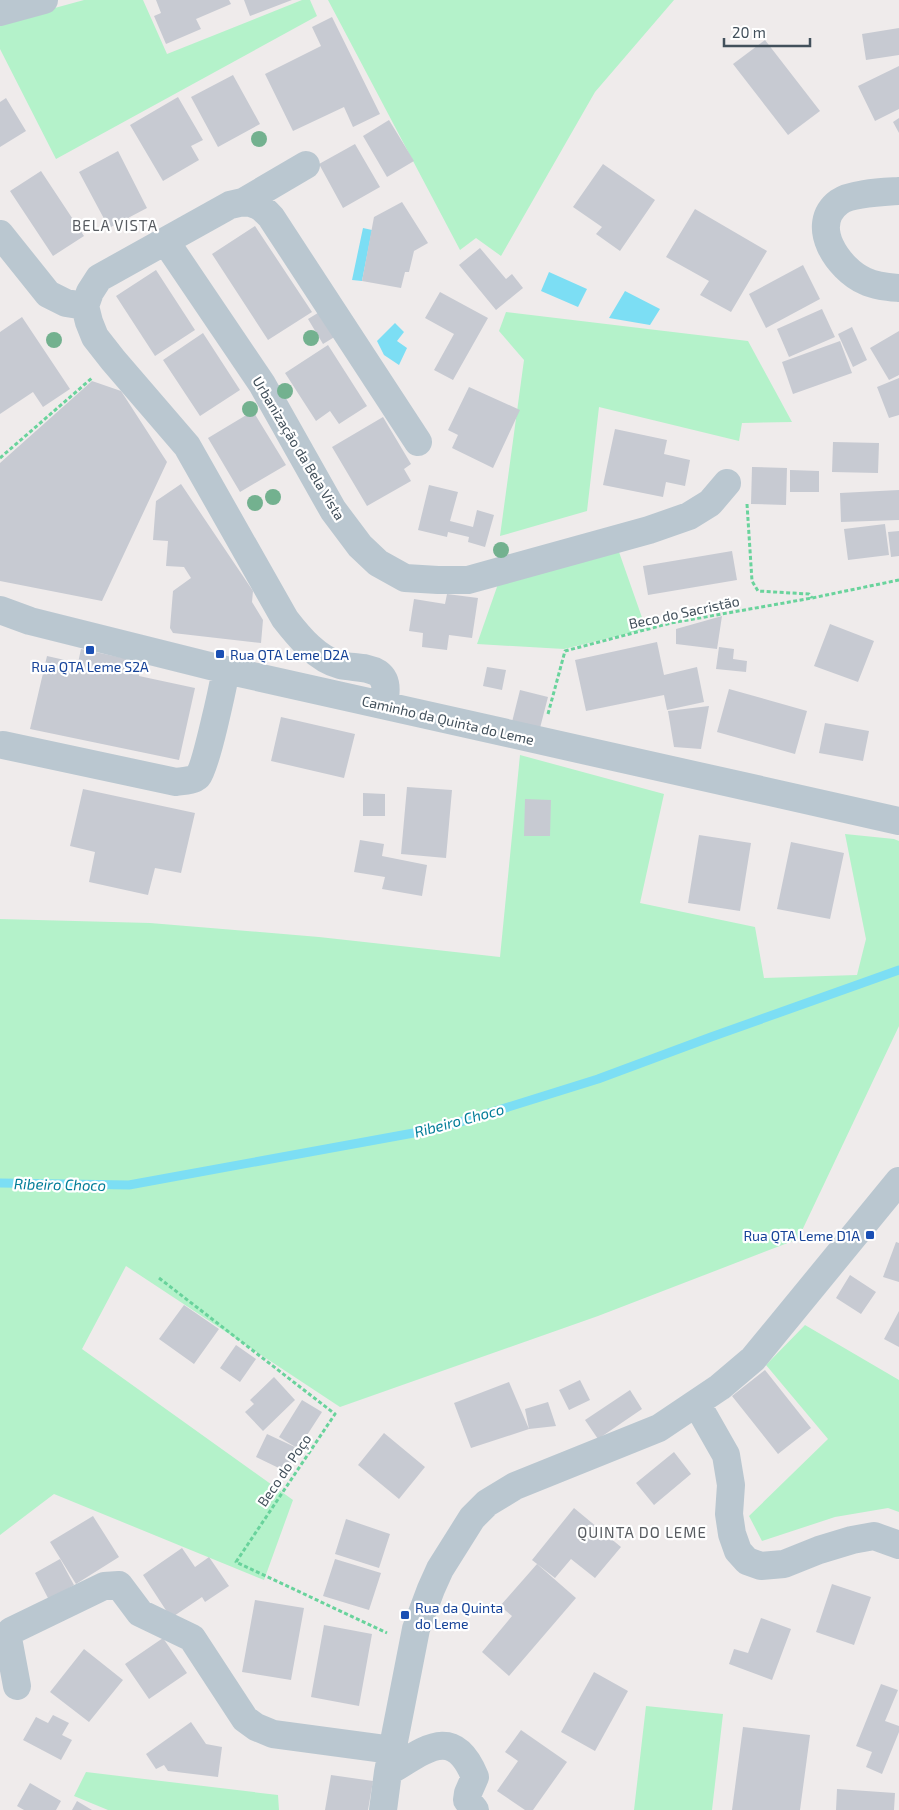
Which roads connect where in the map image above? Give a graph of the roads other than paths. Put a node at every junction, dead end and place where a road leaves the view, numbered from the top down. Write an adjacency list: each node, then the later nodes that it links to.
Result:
1 (44, 0): 2 (street)
2 (0, 12)
3 (306, 165): 5 (street)
4 (899, 191): 8 (street)
5 (243, 202): 7 (street); 10 (street)
6 (0, 234): 9 (street)
7 (166, 242): 9 (street); 11 (street, Urbanização da Bela Vista)
8 (899, 288)
9 (85, 306): 14 (street)
10 (418, 442)
11 (737, 490)
12 (0, 610): 13 (street, Caminho da Quinta do Leme)
13 (226, 670): 14 (street, Caminho da Quinta do Leme); 15 (street)
14 (383, 705): 16 (street, Caminho da Quinta do Leme)
15 (3, 745)
16 (899, 821)
17 (899, 1181): 18 (street)
18 (697, 1404): 19 (street); 21 (street)
19 (899, 1545)
20 (17, 1686): 21 (street)
21 (390, 1761): 22 (street); 23 (street)
22 (383, 1810)
23 (475, 1810)

